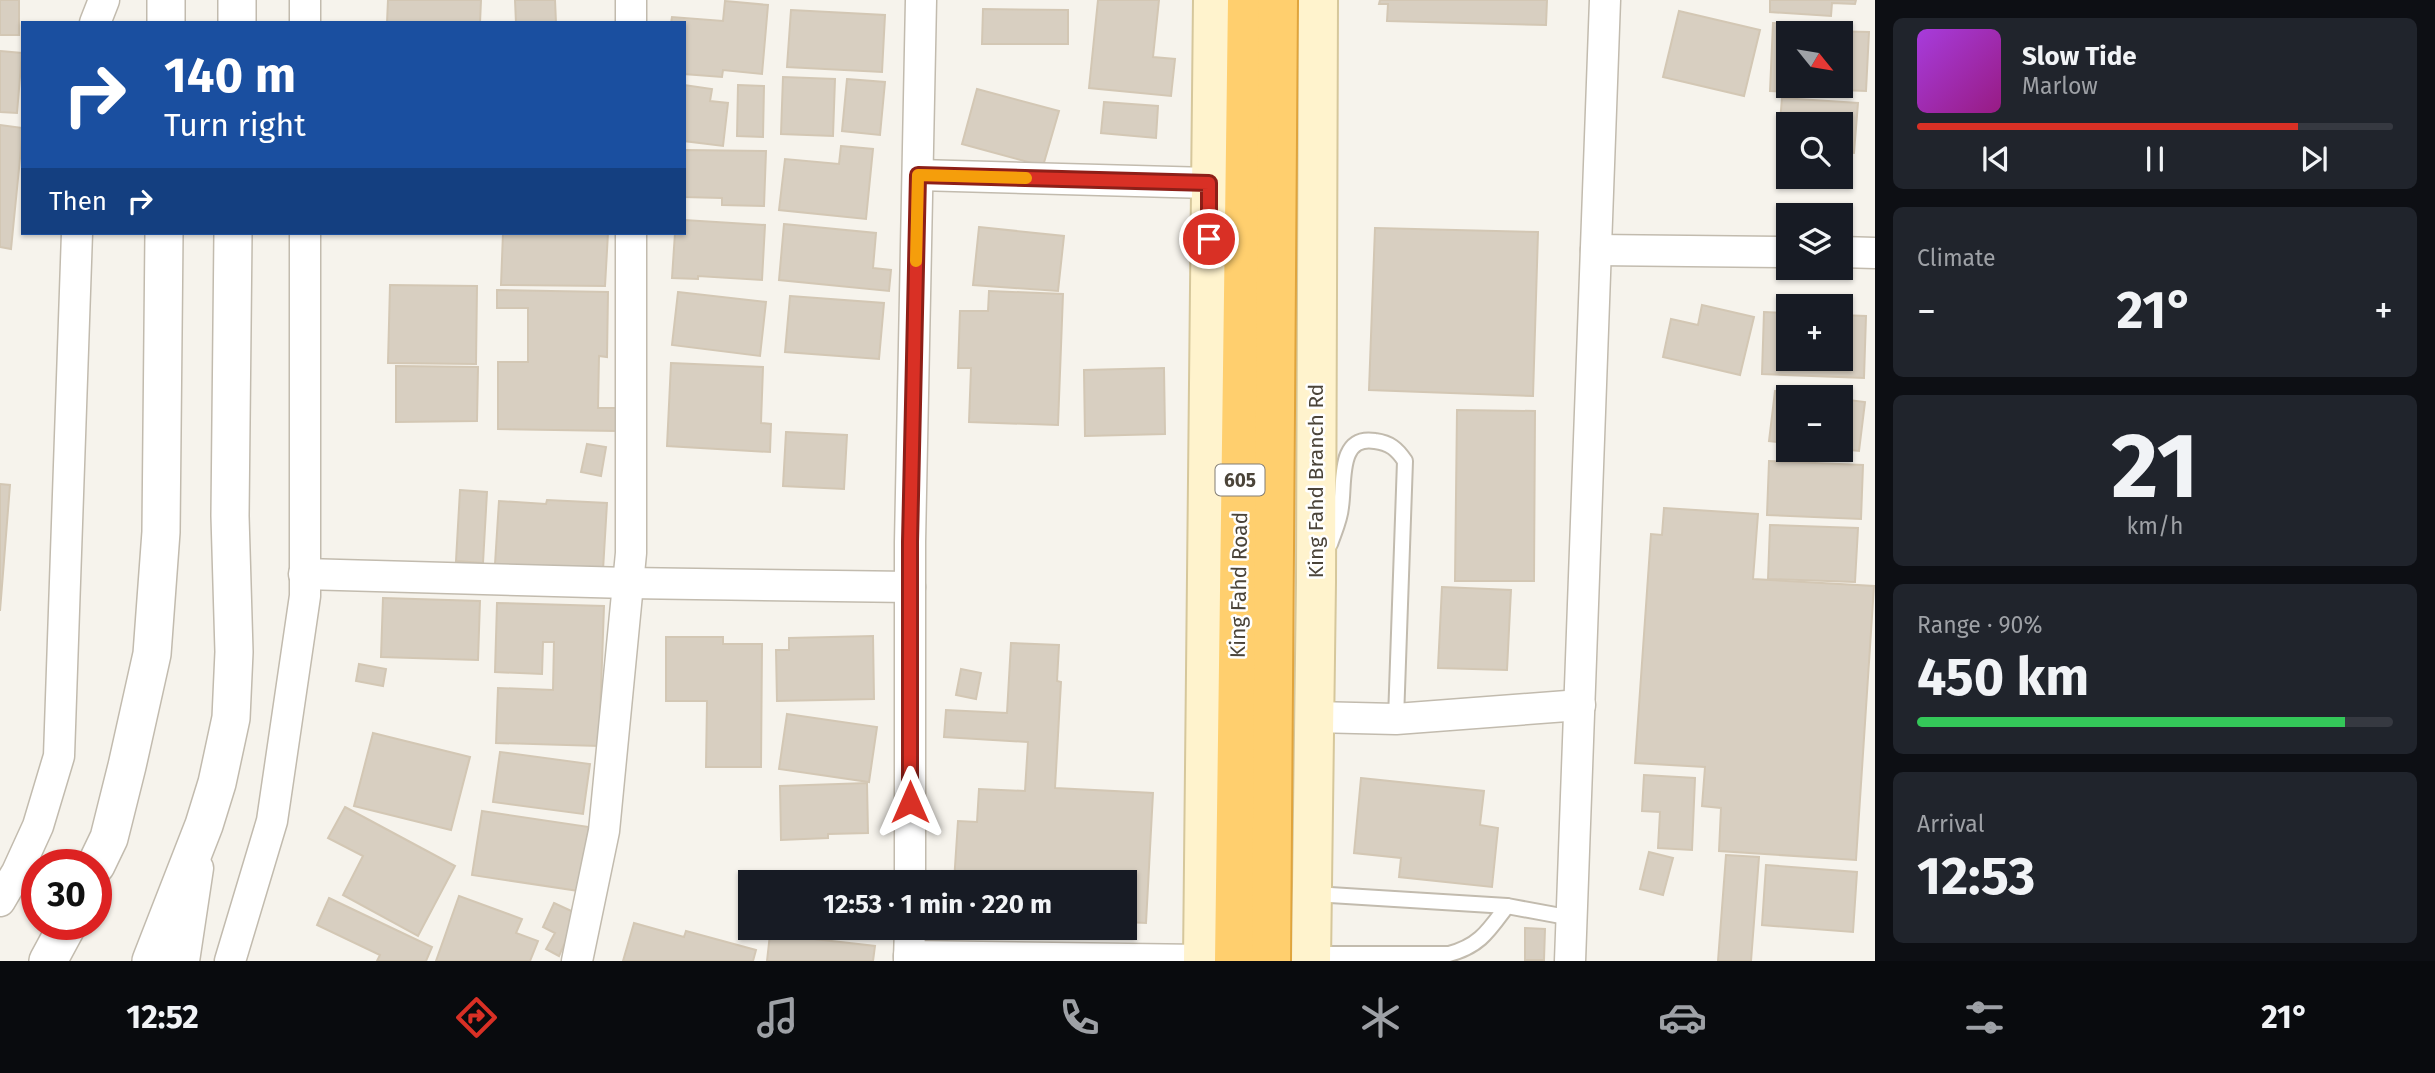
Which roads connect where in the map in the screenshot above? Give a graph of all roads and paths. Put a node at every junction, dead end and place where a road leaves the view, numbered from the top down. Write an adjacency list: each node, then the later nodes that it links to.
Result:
1 (83, 0): 13 (street)
2 (104, 0): 14 (street)
3 (166, 0): 15 (street)
4 (237, 0): 16 (street)
5 (305, 0): 17 (street)
6 (631, 0): 18 (street)
7 (921, 0): 19 (street)
8 (1213, 0): 20 (main road)
9 (1247, 0): 54 (highway, King Fahd Road / 605)
10 (1278, 0): 55 (highway, King Fahd Road / 605)
11 (1318, 0): 31 (main road, King Fahd Branch Rd)
12 (1605, 0): 26 (street)
13 (83, 21)
14 (96, 21)
15 (166, 21)
16 (237, 21)
17 (305, 21)
18 (631, 21)
19 (918, 175): 20 (street); 33 (street)
20 (1209, 183): 54 (main road)
21 (77, 235): 39 (street)
22 (163, 235): 38 (street)
23 (305, 235): 30 (street)
24 (631, 235): 32 (street)
25 (237, 240): 37 (street)
26 (1596, 250): 27 (street); 34 (street)
27 (1776, 252)
28 (1853, 252): 29 (street)
29 (1875, 253)
30 (304, 574): 32 (street); 52 (street)
31 (1316, 582): 35 (main road, King Fahd Branch Rd); 36 (lane)
32 (628, 583): 33 (street); 53 (street)
33 (910, 587): 40 (street)
34 (1580, 705): 36 (street); 44 (street)
35 (1314, 717): 36 (street); 41 (main road, King Fahd Branch Rd)
36 (1396, 719)
37 (204, 825): 47 (street); 50 (street)
38 (104, 849)
39 (9, 866): 42 (street)
40 (910, 870)
41 (1313, 894): 43 (lane); 48 (main road, King Fahd Branch Rd)
42 (0, 901)
43 (1507, 906): 44 (lane); 48 (lane)
44 (1572, 918): 56 (street)
45 (59, 940): 49 (street)
46 (909, 948): 54 (street)
47 (185, 952): 51 (street)
48 (1311, 957)
49 (48, 961)
50 (151, 961)
51 (212, 961)
52 (230, 961)
53 (577, 961)
54 (1213, 961)
55 (1271, 961)
56 (1570, 961)

